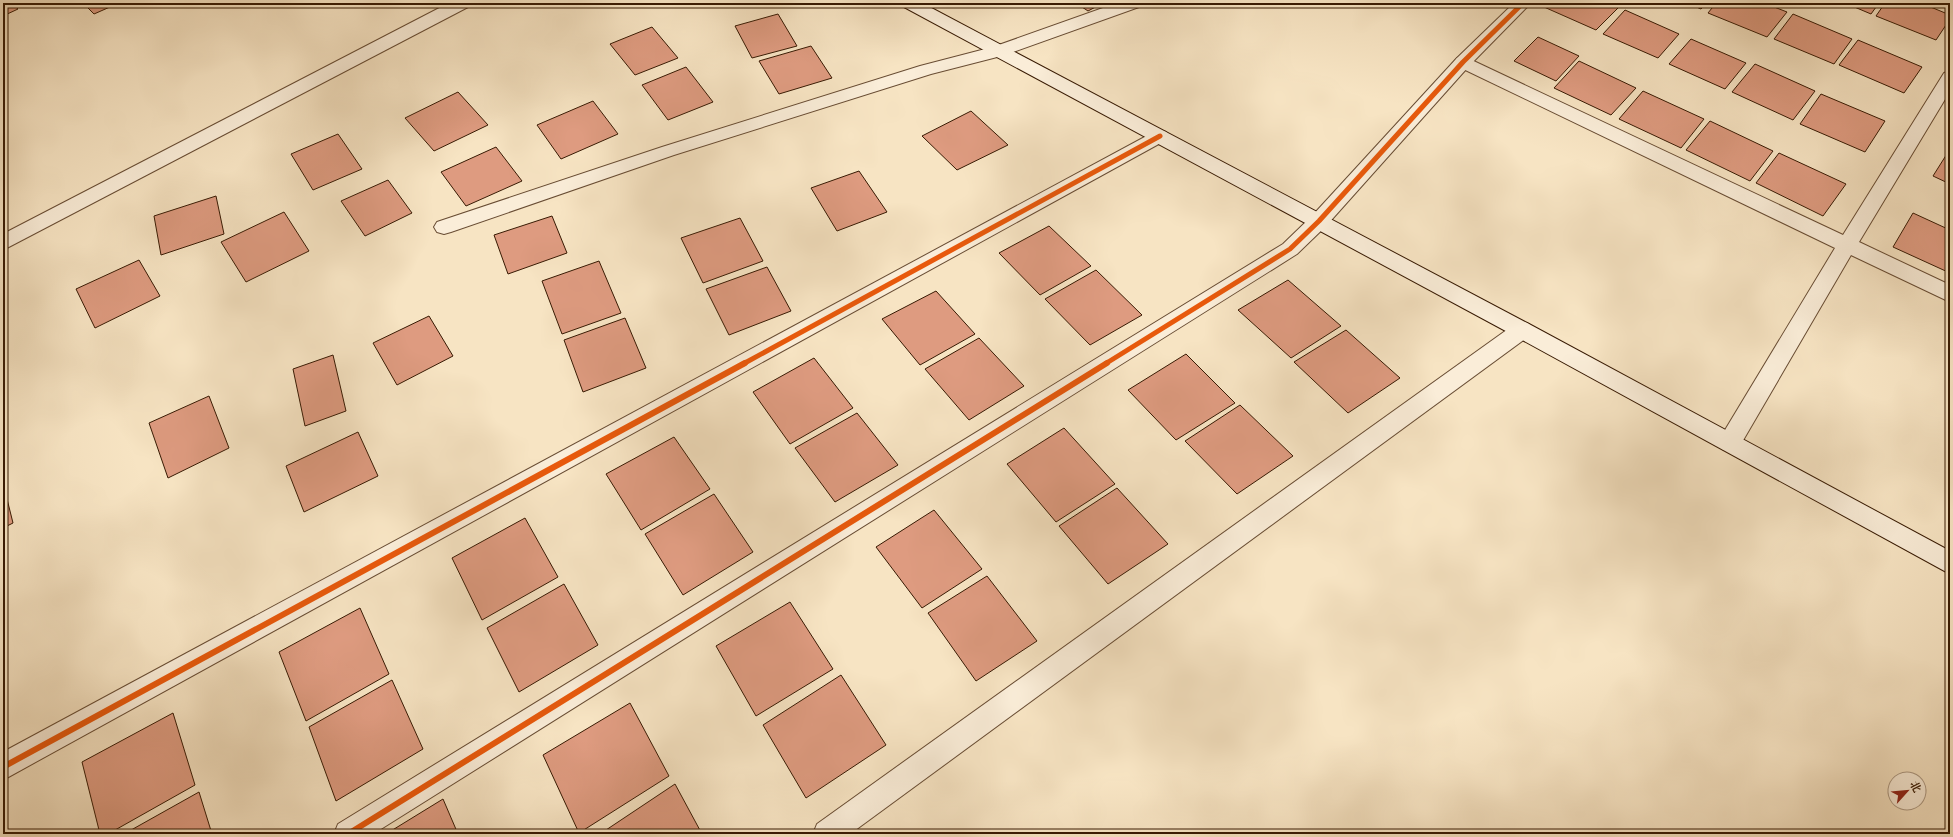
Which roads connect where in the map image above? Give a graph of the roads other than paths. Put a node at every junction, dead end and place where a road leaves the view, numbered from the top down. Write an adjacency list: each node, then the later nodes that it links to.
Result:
1 (462, 3): 11 (street)
2 (910, 3): 5 (street)
3 (1134, 3): 5 (street)
4 (1523, 3): 6 (street)
5 (999, 51): 8 (street); 10 (street)
6 (1463, 62): 9 (street); 12 (street)
7 (1950, 77): 12 (street)
8 (1160, 136): 9 (street); 17 (street)
9 (1319, 220): 14 (street); 18 (street)
10 (444, 227)
11 (3, 243)
12 (1847, 245): 13 (street); 15 (street)
13 (1950, 294)
14 (1522, 330): 15 (street); 19 (street)
15 (1730, 442): 16 (street)
16 (1950, 563)
17 (3, 767)
18 (348, 834)
19 (827, 834)

